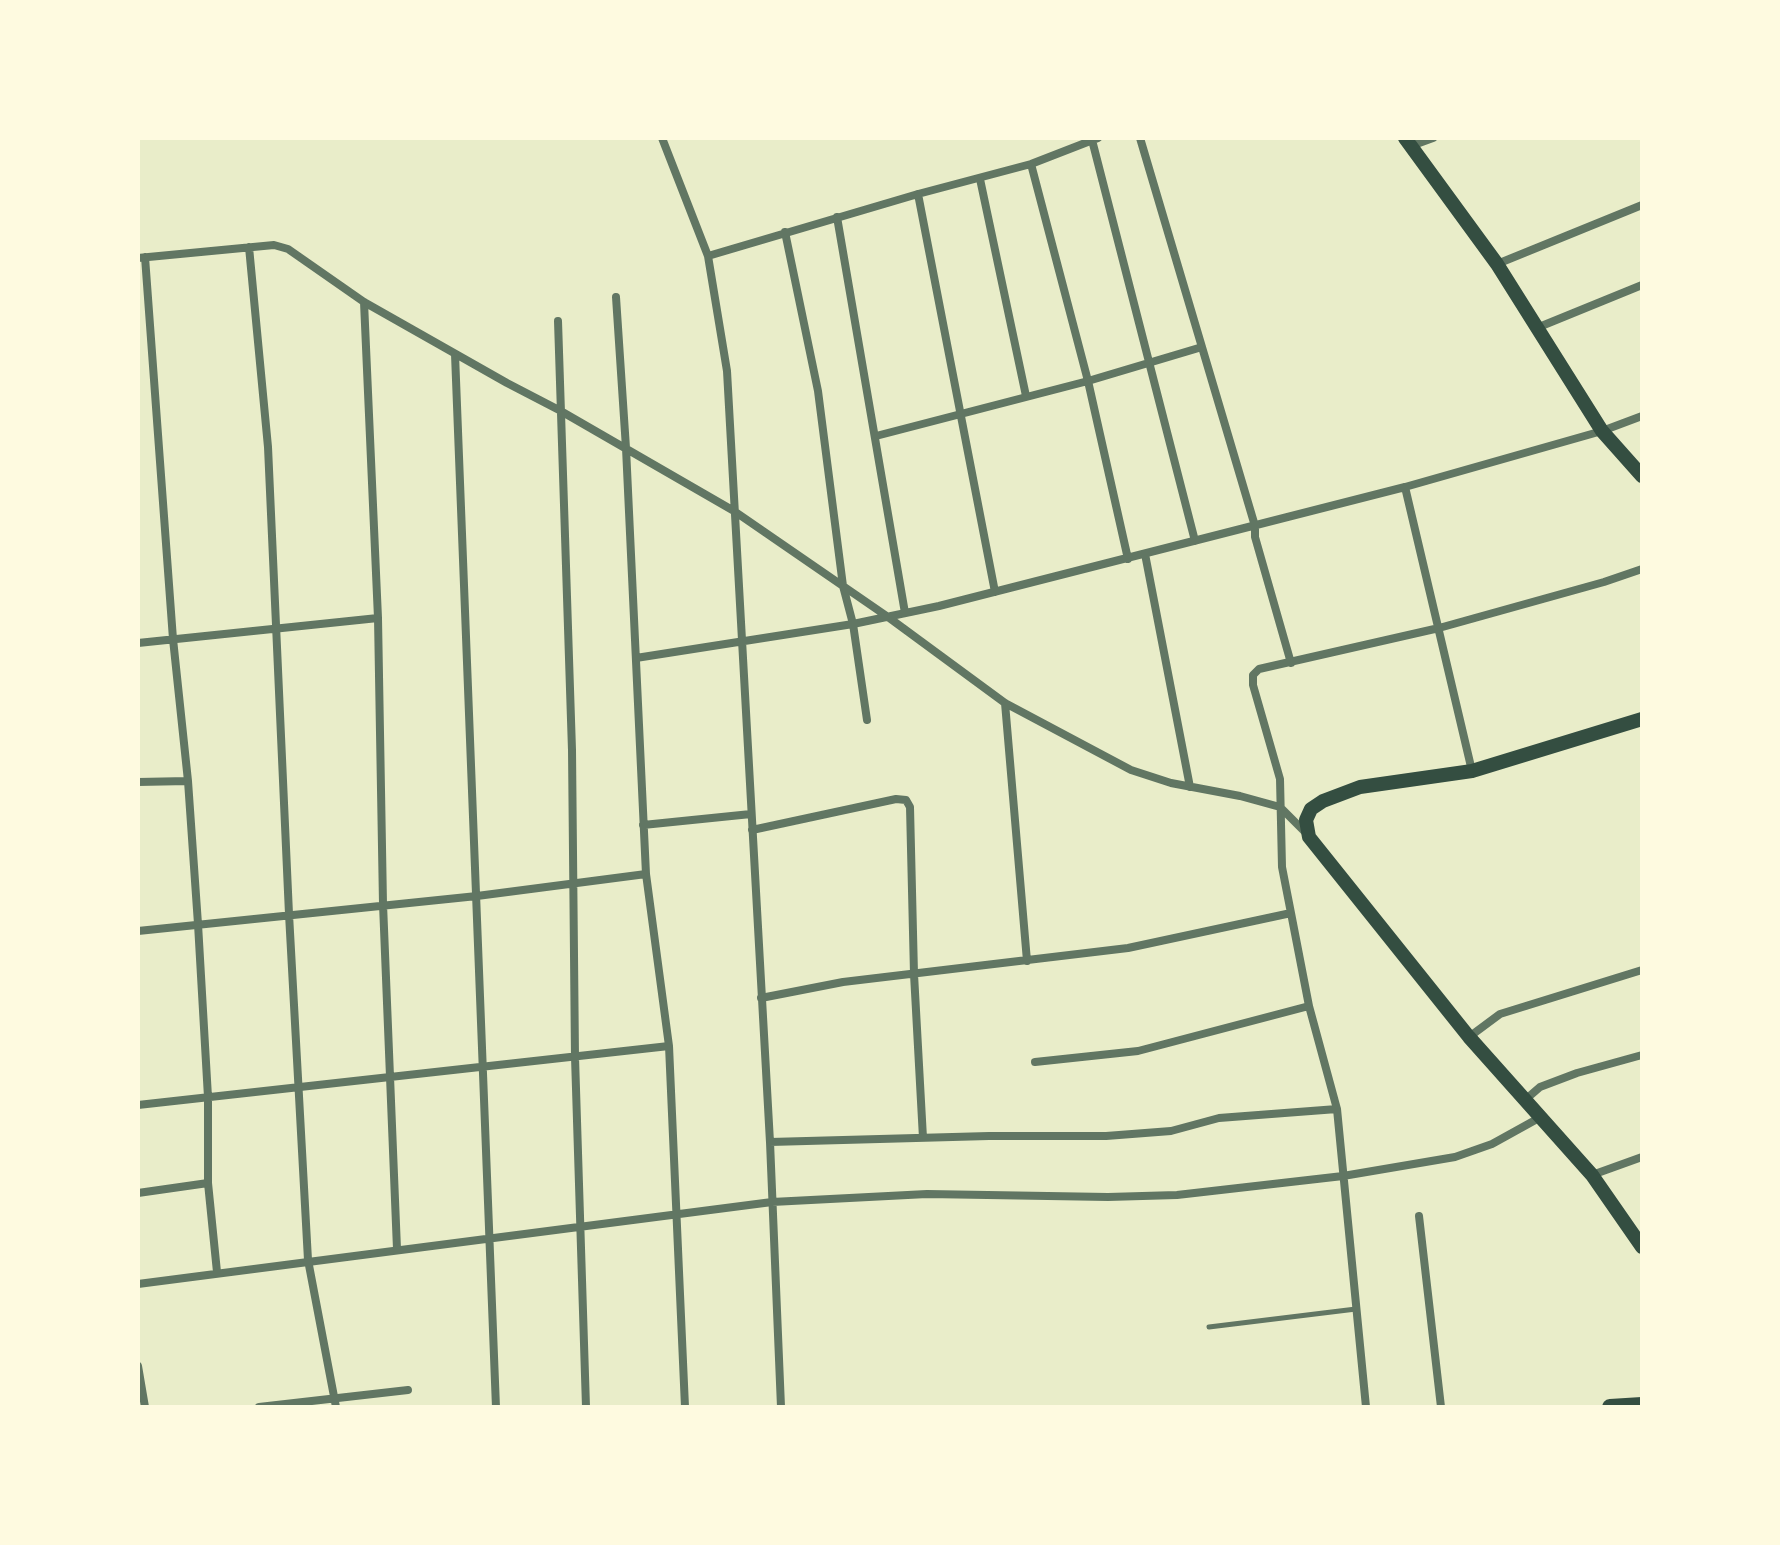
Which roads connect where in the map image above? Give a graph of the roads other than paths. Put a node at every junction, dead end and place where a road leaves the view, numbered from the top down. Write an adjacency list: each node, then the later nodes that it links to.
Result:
1 (662, 138): 13 (street)
2 (1140, 138): 21 (street)
3 (1433, 138): 5 (street)
4 (1095, 139): 6 (street); 23 (street)
5 (1408, 142): 15 (main road)
6 (1031, 164): 7 (street); 24 (street)
7 (980, 179): 8 (street); 25 (street)
8 (918, 194): 10 (street); 27 (street)
9 (1642, 205): 15 (street)
10 (837, 217): 11 (street); 30 (street)
11 (785, 232): 13 (street); 40 (street)
12 (249, 247): 14 (street); 18 (street); 46 (street)
13 (708, 256): 34 (street)
14 (142, 258): 48 (street)
15 (1497, 264): 20 (main road)
16 (1642, 285): 20 (street)
17 (616, 297): 31 (street)
18 (364, 302): 22 (street); 44 (street)
19 (558, 321): 26 (street)
20 (1539, 327): 29 (main road)
21 (1202, 347): 23 (street); 35 (street)
22 (455, 354): 26 (street); 67 (street)
23 (1149, 362): 24 (street); 36 (street)
24 (1088, 381): 25 (street); 38 (street)
25 (1026, 396): 27 (street)
26 (559, 410): 31 (street); 66 (street)
27 (961, 412): 30 (street); 41 (street)
28 (1642, 416): 29 (street)
29 (1602, 431): 32 (main road); 33 (street)
30 (876, 436): 42 (street)
31 (626, 448): 34 (street); 51 (street)
32 (1642, 476)
33 (1405, 487): 35 (street); 47 (street)
34 (734, 511): 40 (street); 49 (street)
35 (1255, 526): 36 (street); 52 (street)
36 (1195, 541): 37 (street)
37 (1145, 554): 38 (street); 59 (street)
38 (1128, 559): 41 (street)
39 (1642, 569): 47 (street)
40 (843, 586): 43 (street); 45 (street)
41 (995, 592): 42 (street)
42 (905, 613): 43 (street)
43 (888, 617): 45 (street); 53 (street)
44 (378, 618): 46 (street); 68 (street)
45 (853, 624): 49 (street); 55 (street)
46 (278, 628): 48 (street); 70 (street)
47 (1439, 628): 52 (street); 56 (street)
48 (173, 639): 50 (street); 57 (street)
49 (741, 641): 51 (street); 61 (street)
50 (138, 643)
51 (636, 658): 62 (street)
52 (1291, 663): 60 (street)
53 (1005, 703): 59 (street); 73 (street)
54 (1642, 719): 56 (main road)
55 (867, 720)
56 (1472, 771): 64 (main road)
57 (188, 781): 58 (street); 71 (street)
58 (138, 782)
59 (1190, 787): 60 (street)
60 (1280, 807): 64 (street); 69 (street)
61 (751, 814): 62 (street); 63 (street)
62 (643, 825): 65 (street)
63 (752, 830): 75 (street); 76 (street)
64 (1309, 837): 78 (main road)
65 (646, 874): 66 (street); 79 (street)
66 (573, 884): 67 (street); 81 (street)
67 (477, 896): 68 (street); 83 (street)
68 (383, 904): 70 (street); 84 (street)
69 (1291, 913): 73 (street); 77 (street)
70 (289, 914): 71 (street); 85 (street)
71 (198, 924): 72 (street); 86 (street)
72 (138, 931)
73 (1027, 961): 75 (street)
74 (1642, 970): 78 (street)
75 (914, 974): 76 (street); 91 (street)
76 (761, 998): 92 (street)
77 (1309, 1006): 82 (street); 89 (street)
78 (1469, 1037): 87 (main road)
79 (669, 1046): 81 (street); 99 (street)
80 (1642, 1055): 87 (street)
81 (575, 1057): 83 (street); 101 (street)
82 (1035, 1062)
83 (482, 1066): 84 (street); 102 (street)
84 (388, 1076): 85 (street); 104 (street)
85 (299, 1086): 86 (street); 105 (street)
86 (208, 1097): 88 (street); 96 (street)
87 (1524, 1101): 90 (main road)
88 (138, 1105)
89 (1337, 1109): 91 (street); 95 (street)
90 (1539, 1118): 94 (main road); 95 (street)
91 (923, 1138): 92 (street)
92 (770, 1142): 98 (street)
93 (1642, 1157): 94 (street)
94 (1592, 1175): 103 (main road)
95 (1343, 1176): 98 (street); 108 (street)
96 (208, 1183): 97 (street); 106 (street)
97 (138, 1193)
98 (772, 1202): 99 (street); 119 (street)
99 (677, 1215): 101 (street); 118 (street)
100 (1419, 1216): 121 (street)
101 (582, 1228): 102 (street); 117 (street)
102 (489, 1239): 104 (street); 116 (street)
103 (1642, 1247)
104 (397, 1249): 105 (street)
105 (308, 1260): 106 (street); 112 (street)
106 (217, 1272): 107 (street)
107 (138, 1284)
108 (1356, 1309): 109 (lane); 120 (street)
109 (1209, 1327)
110 (138, 1366): 114 (street)
111 (408, 1390): 112 (street)
112 (335, 1402): 115 (street)
113 (1639, 1406): 122 (main road)
114 (145, 1407)
115 (259, 1407)
116 (496, 1407)
117 (586, 1407)
118 (685, 1407)
119 (781, 1407)
120 (1366, 1407)
121 (1441, 1407)
122 (1610, 1407)

